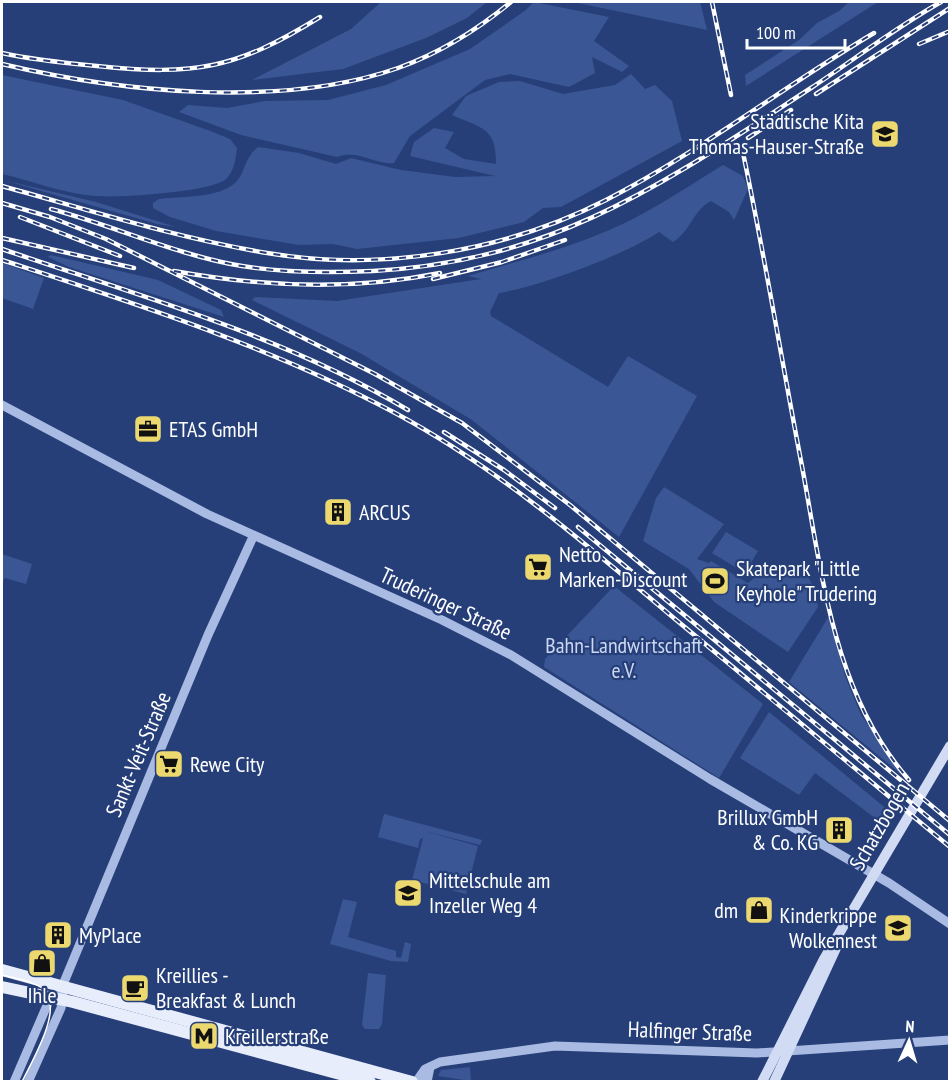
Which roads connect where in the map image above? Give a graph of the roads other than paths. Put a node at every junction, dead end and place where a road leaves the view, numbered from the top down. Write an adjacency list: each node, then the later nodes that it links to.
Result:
1 (2, 405): 2 (street, Truderinger Straße)
2 (253, 537): 4 (street, Truderinger Straße); 8 (street, Sankt-Veit-Straße)
3 (950, 746): 5 (main road, Schatzbogen)
4 (950, 924)
5 (845, 926): 11 (main road, Schatzbogen); 12 (main road, Schatzbogen)
6 (2, 970): 8 (main road)
7 (2, 987): 9 (main road)
8 (62, 987): 9 (street, Sankt-Veit-Straße); 17 (main road)
9 (57, 999): 14 (street, Sankt-Veit-Straße); 15 (street, Sankt-Veit-Straße); 16 (main road)
10 (950, 1040): 12 (street, Halfinger Straße)
11 (777, 1052): 12 (street, Halfinger Straße); 13 (street, Halfinger Straße); 19 (main road, Schatzbogen)
12 (789, 1052): 20 (main road, Schatzbogen)
13 (430, 1066): 17 (street); 18 (street)
14 (14, 1082)
15 (28, 1082)
16 (370, 1082)
17 (414, 1082)
18 (427, 1082)
19 (762, 1082)
20 (774, 1082)

